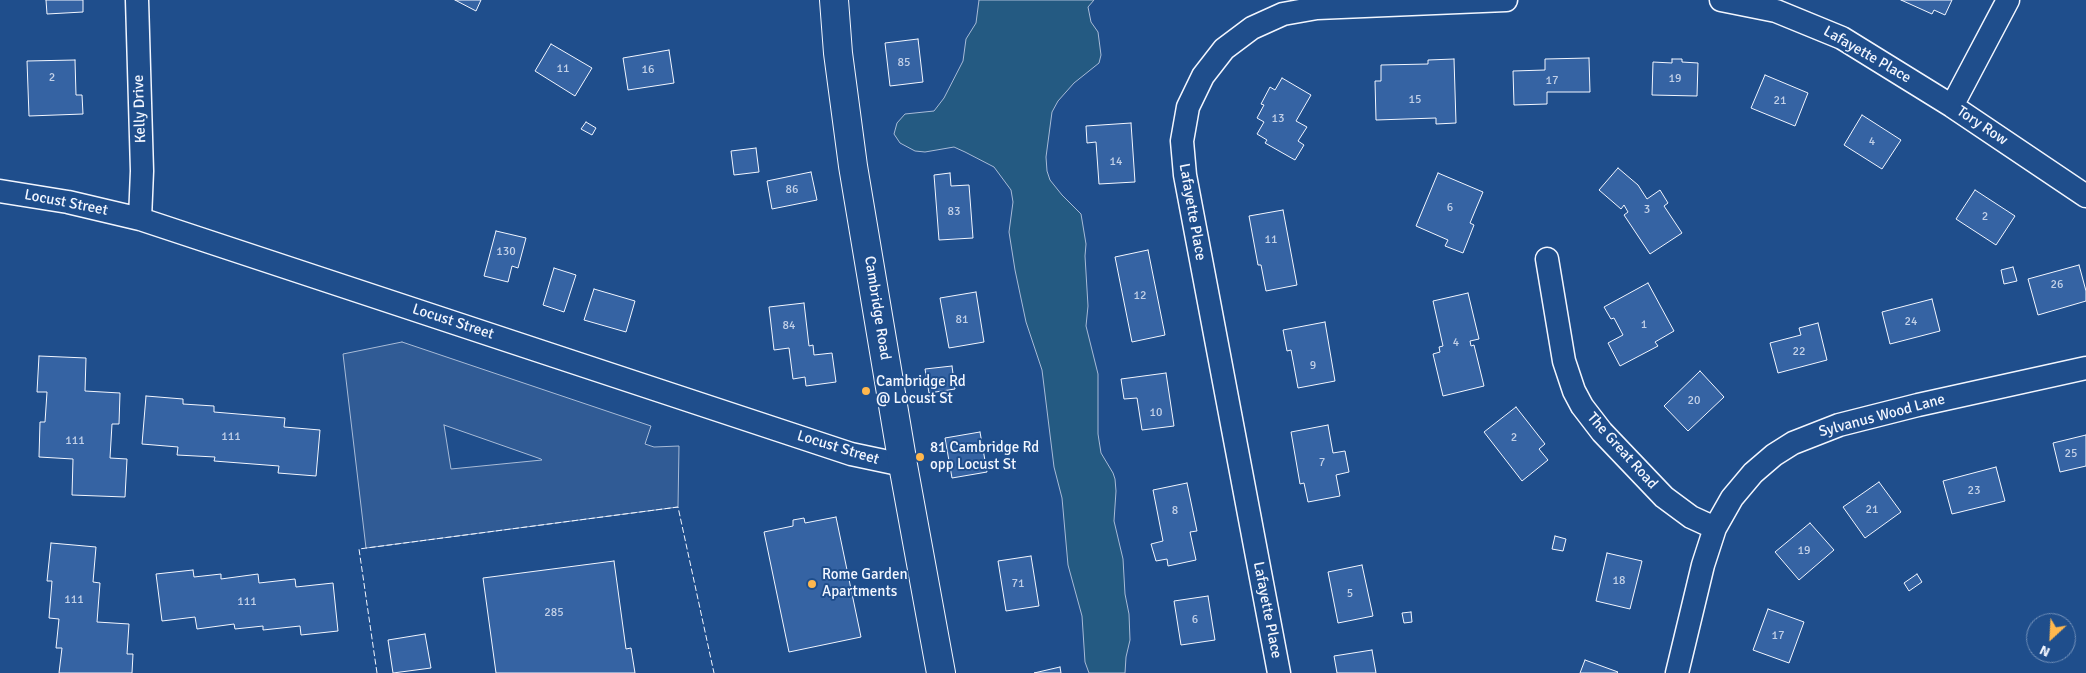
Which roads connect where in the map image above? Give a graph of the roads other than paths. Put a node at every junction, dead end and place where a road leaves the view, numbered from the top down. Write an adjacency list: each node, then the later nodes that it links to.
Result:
1 (137, 0): 9 (street, Kelly Drive)
2 (834, 0): 12 (highway, Cambridge Road)
3 (1506, 0): 15 (street, Lafayette Place)
4 (1721, 0): 6 (street, Lafayette Place)
5 (2008, 0): 6 (street, Tory Row)
6 (1952, 106): 8 (street, Tory Row)
7 (0, 191): 9 (street, Locust Street)
8 (2086, 196)
9 (140, 219): 12 (street, Locust Street)
10 (1547, 259): 13 (street, The Great Road)
11 (2086, 368): 13 (street, Sylvanus Wood Lane)
12 (903, 465): 14 (highway, Cambridge Road)
13 (1716, 528): 16 (street, Sylvanus Wood Lane)
14 (941, 673)
15 (1279, 673)
16 (1677, 673)

